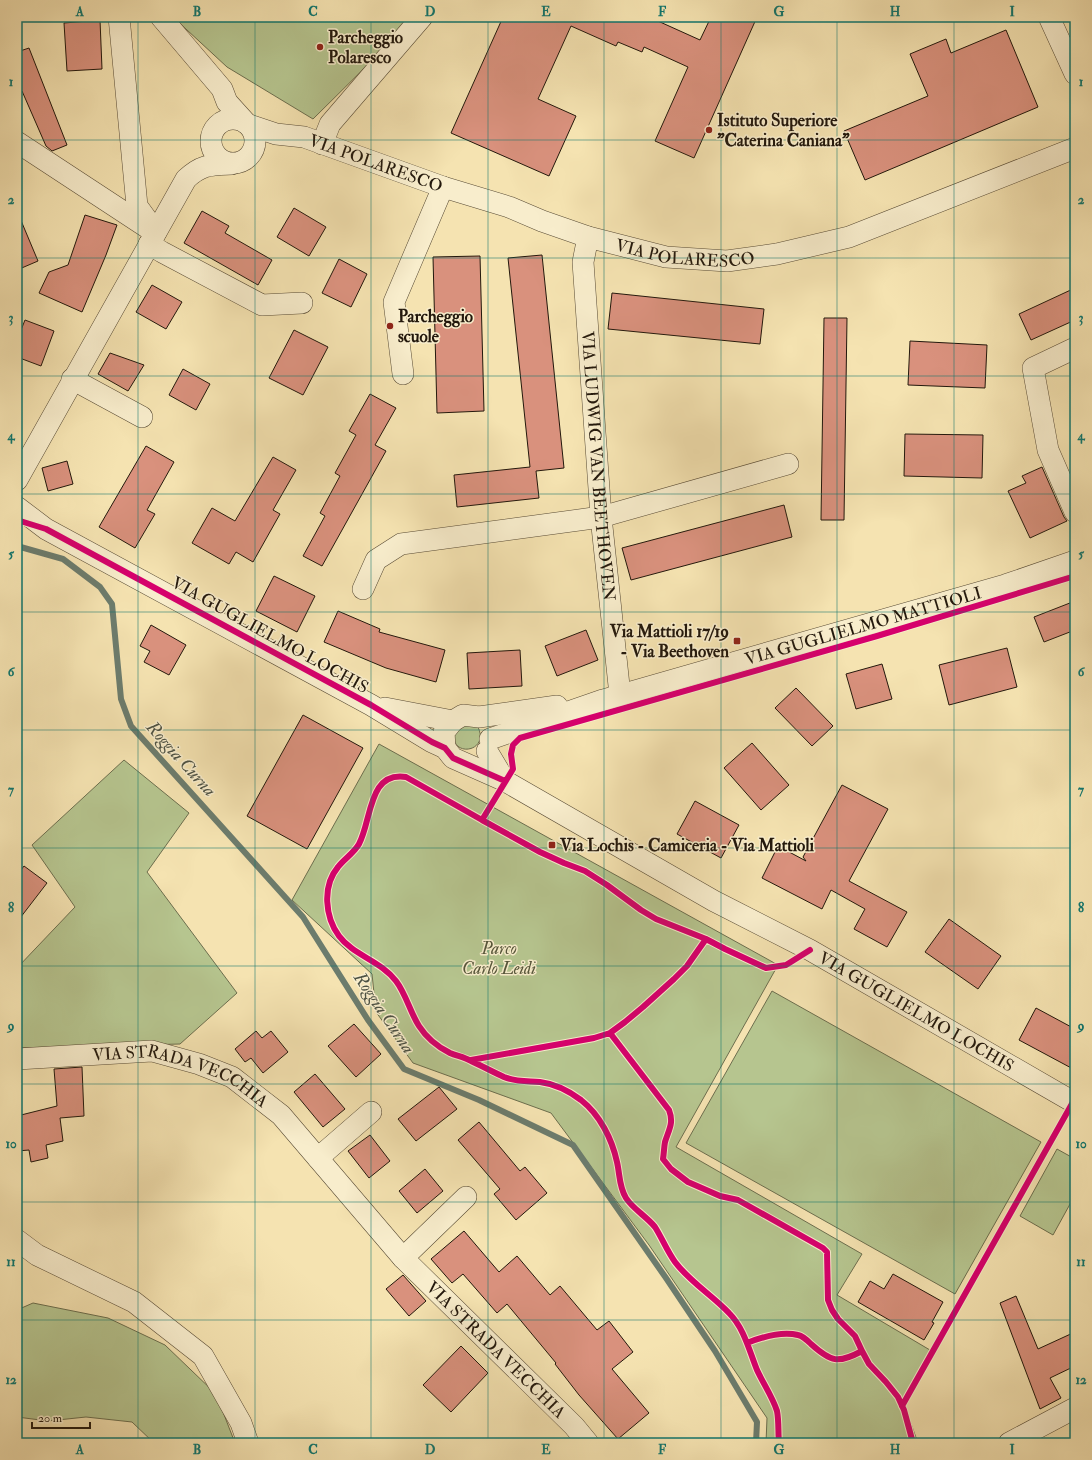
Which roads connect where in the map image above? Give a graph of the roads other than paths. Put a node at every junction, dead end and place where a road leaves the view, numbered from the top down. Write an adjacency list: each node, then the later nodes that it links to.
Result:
1 (119, 17): 17 (street)
2 (161, 17): 6 (street)
3 (422, 17): 11 (street)
4 (1049, 17): 5 (street)
5 (1075, 74)
6 (222, 90): 7 (street); 8 (street)
7 (247, 124): 8 (street, VIA POLARESCO); 9 (street, VIA POLARESCO); 13 (street)
8 (215, 129): 13 (street); 14 (street)
9 (295, 136): 11 (street, VIA POLARESCO); 13 (street, VIA POLARESCO)
10 (17, 142): 17 (street)
11 (322, 144): 15 (street, VIA POLARESCO)
12 (1075, 148): 16 (street, VIA POLARESCO)
13 (240, 161): 14 (street)
14 (186, 179): 17 (street)
15 (443, 187): 16 (street, VIA POLARESCO); 20 (street)
16 (588, 237): 27 (street, VIA LUDWIG VAN BEETHOVEN)
17 (152, 238): 18 (street); 21 (street)
18 (302, 303)
19 (1075, 348): 26 (street)
20 (403, 374)
21 (72, 379): 22 (street); 24 (street)
22 (142, 417)
23 (788, 464): 27 (street)
24 (17, 480)
25 (17, 507): 29 (street, VIA GUGLIELMO LOCHIS)
26 (1075, 512)
27 (601, 517): 31 (street); 32 (street, VIA LUDWIG VAN BEETHOVEN)
28 (17, 520): 29 (street, VIA GUGLIELMO LOCHIS)
29 (46, 528): 33 (street, VIA GUGLIELMO LOCHIS)
30 (1075, 561): 32 (street, VIA GUGLIELMO MATTIOLI)
31 (363, 589)
32 (612, 697): 34 (street, VIA GUGLIELMO MATTIOLI); 36 (street, VIA GUGLIELMO MATTIOLI)
33 (371, 705): 35 (street, VIA GUGLIELMO MATTIOLI); 37 (street, VIA GUGLIELMO LOCHIS)
34 (479, 718): 35 (street, VIA GUGLIELMO MATTIOLI); 36 (street)
35 (453, 721): 37 (street)
36 (488, 745): 38 (street, VIA GUGLIELMO MATTIOLI); 39 (street, VIA GUGLIELMO LOCHIS)
37 (445, 748): 38 (street, VIA GUGLIELMO LOCHIS)
38 (466, 764): 39 (street, VIA GUGLIELMO LOCHIS)
39 (505, 781): 41 (street, VIA GUGLIELMO LOCHIS)
40 (17, 1059): 43 (street, VIA STRADA VECCHIA)
41 (1075, 1103)
42 (372, 1112): 43 (street)
43 (318, 1158): 46 (street, VIA STRADA VECCHIA)
44 (466, 1197): 46 (street)
45 (17, 1240): 48 (street)
46 (403, 1258): 49 (street, VIA STRADA VECCHIA)
47 (1075, 1408): 50 (street)
48 (248, 1443)
49 (588, 1443)
50 (1009, 1443)

